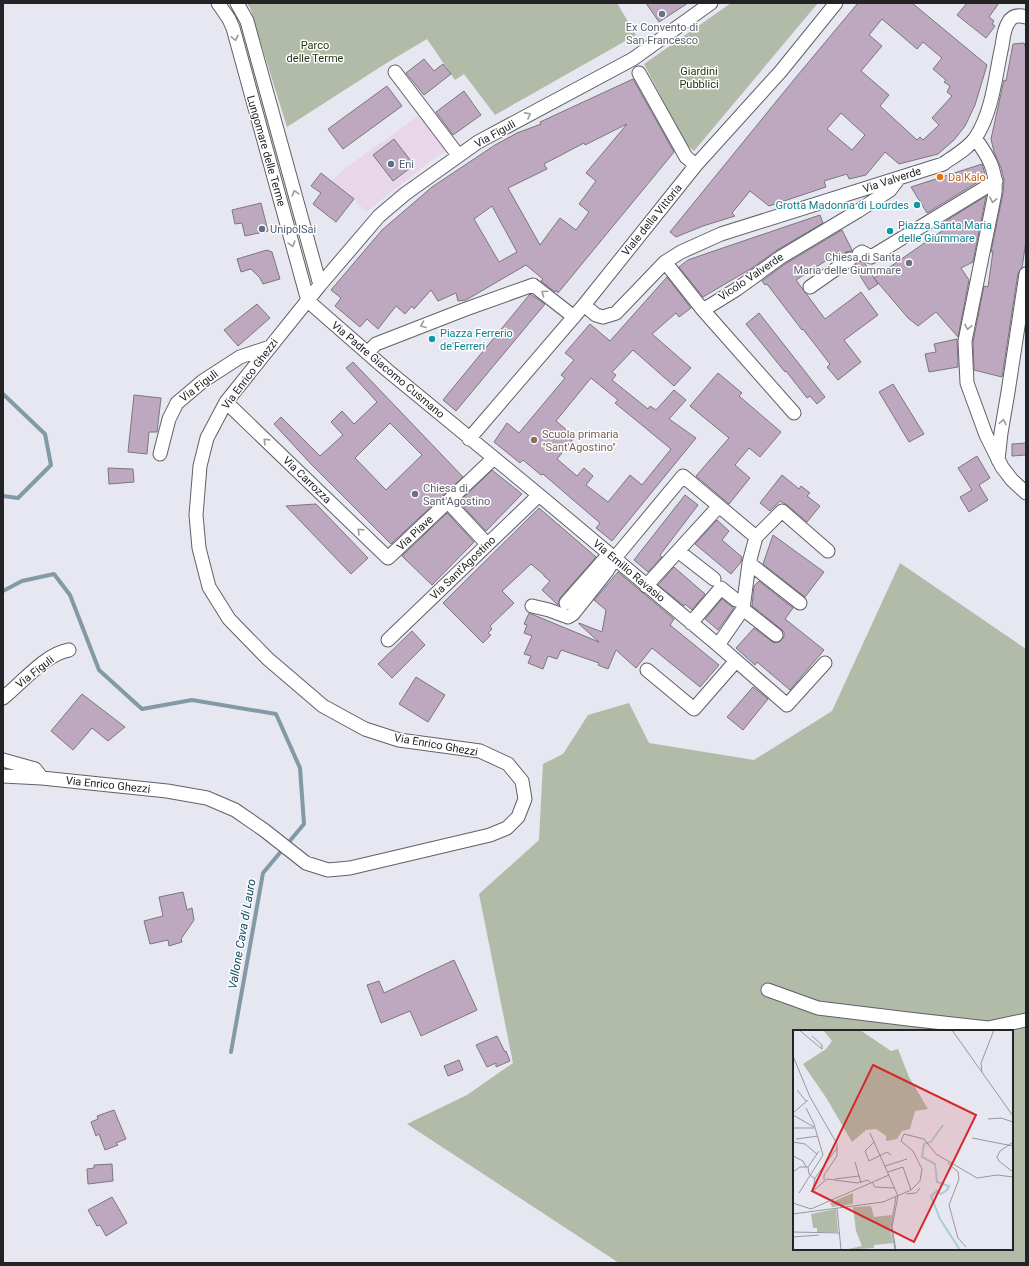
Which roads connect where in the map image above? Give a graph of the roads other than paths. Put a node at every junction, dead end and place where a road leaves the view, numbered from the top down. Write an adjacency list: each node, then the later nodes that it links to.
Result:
1 (218, 3): 17 (street, Lungomare delle Terme, one-way to 17)
2 (237, 3): 15 (street, Lungomare delle Terme, one-way to 2)
3 (711, 3): 9 (street, Via Figuli, one-way to 3)
4 (836, 3): 10 (street, Viale della Vittoria)
5 (1022, 16): 8 (street, Via Valverde)
6 (395, 72): 9 (street)
7 (639, 73): 10 (street)
8 (975, 138): 11 (street, Via Valverde); 12 (street)
9 (458, 155): 15 (street, Via Figuli)
10 (696, 165): 18 (street, Viale della Vittoria)
11 (899, 178): 13 (street, Via Valverde); 19 (street, Vicolo Valverde)
12 (996, 181): 16 (street); 28 (street, one-way to 28)
13 (665, 262): 18 (street, Via Valverde); 19 (street)
14 (1025, 281): 28 (street, one-way to 14)
15 (320, 285): 17 (street, Via Figuli)
16 (810, 287)
17 (308, 301): 21 (street, Via Enrico Ghezzi); 22 (street, Via Padre Giacomo Cusmano)
18 (584, 305): 20 (street, Viale della Vittoria)
19 (702, 310): 24 (street)
20 (574, 317): 22 (street, one-way to 22); 25 (street, Viale della Vittoria)
21 (270, 348): 23 (street, Via Enrico Ghezzi); 26 (street, Via Figuli)
22 (367, 353): 25 (street, Via Padre Giacomo Cusmano)
23 (226, 402): 38 (street, Via Carrozza, one-way to 23); 57 (street, Via Enrico Ghezzi)
24 (794, 413)
25 (469, 438): 27 (street, Via Emilio Ravasio)
26 (160, 454)
27 (494, 458): 30 (street, Via Emilio Ravasio); 31 (street, Via Piave)
28 (998, 460): 29 (street)
29 (1026, 493)
30 (538, 495): 34 (street, Via Sant'Agostino); 37 (street, Via Emilio Ravasio)
31 (448, 502): 34 (street); 38 (street, Via Piave)
32 (719, 506): 33 (street); 35 (street); 37 (street)
33 (756, 537): 36 (street); 39 (street)
34 (487, 544): 48 (street, Via Sant'Agostino)
35 (678, 551): 40 (street); 41 (street)
36 (828, 551)
37 (611, 556): 41 (street, Via Emilio Ravasio); 42 (street); 45 (street)
38 (388, 558)
39 (750, 563): 43 (street); 44 (street)
40 (714, 579)
41 (646, 586): 46 (street, Via Emilio Ravasio)
42 (566, 603)
43 (800, 603)
44 (740, 605): 46 (street); 47 (street); 49 (street)
45 (532, 606)
46 (691, 623): 49 (street, Via Emilio Ravasio)
47 (776, 635)
48 (388, 640)
49 (718, 645): 51 (street, Via Emilio Ravasio)
50 (69, 650): 54 (street, Via Figuli)
51 (735, 662): 52 (street, Via Emilio Ravasio); 53 (street)
52 (825, 664)
53 (647, 670)
54 (3, 698)
55 (3, 760): 57 (street)
56 (3, 776): 57 (street, Via Enrico Ghezzi)
57 (42, 778)
58 (768, 990): 59 (street)
59 (1026, 1020)

